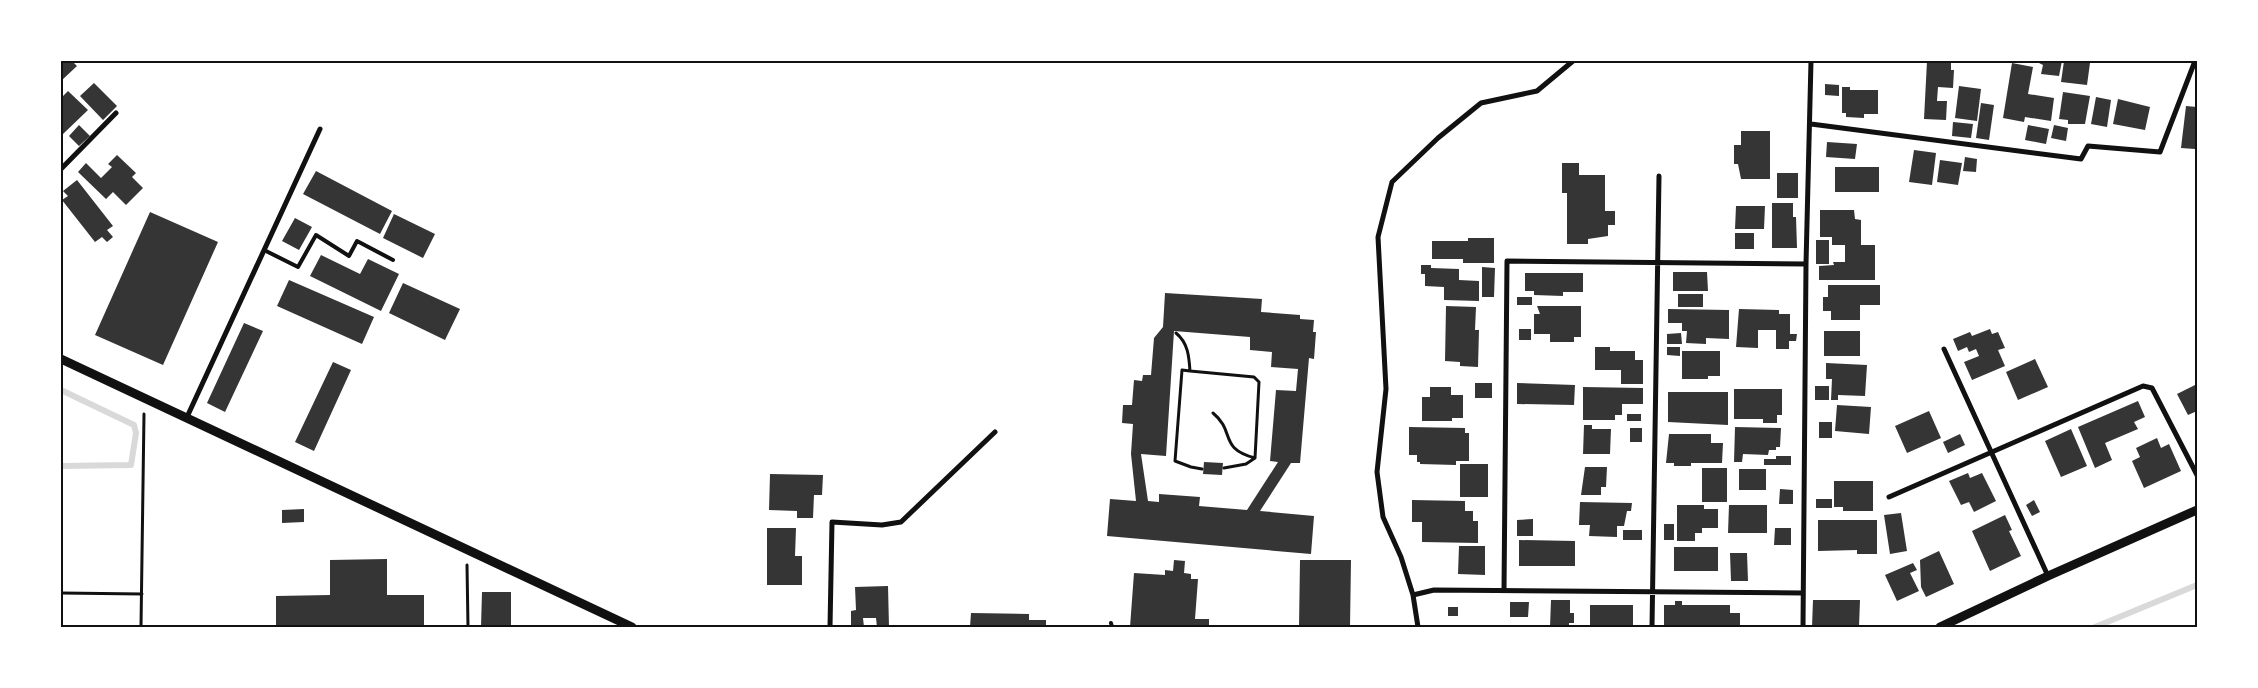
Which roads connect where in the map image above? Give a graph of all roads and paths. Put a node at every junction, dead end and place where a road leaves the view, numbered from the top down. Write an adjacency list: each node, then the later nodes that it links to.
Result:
1 (1573, 61): 35 (street)
2 (1812, 61): 5 (street)
3 (2195, 61): 5 (street)
4 (116, 113): 7 (street)
5 (1812, 124): 12 (street)
6 (320, 129): 9 (street)
7 (61, 169)
8 (1659, 176): 11 (street)
9 (264, 250): 10 (lane); 19 (street)
10 (393, 260)
11 (1658, 262): 12 (street); 30 (street); 31 (street)
12 (1806, 264): 33 (street)
13 (1176, 333): 16 (path)
14 (1944, 349): 21 (street)
15 (61, 358): 17 (street)
16 (1190, 371): 22 (path); 24 (path)
17 (148, 401): 19 (street); 34 (path)
18 (1213, 413): 22 (path)
19 (187, 417): 28 (street)
20 (995, 432): 39 (street)
21 (1989, 451): 25 (street); 26 (street); 29 (street)
22 (1254, 458): 23 (path)
23 (1224, 468)
24 (1202, 469)
25 (2197, 476)
26 (1889, 497)
27 (2197, 510): 29 (street)
28 (467, 549): 37 (path); 38 (street)
29 (2048, 576): 43 (street)
30 (1504, 590): 31 (street); 35 (street)
31 (1652, 592): 33 (street); 41 (street)
32 (61, 593): 34 (path)
33 (1803, 593): 42 (street)
34 (142, 594): 36 (path)
35 (1413, 595): 40 (street)
36 (141, 627)
37 (468, 627)
38 (632, 627)
39 (830, 627)
40 (1418, 627)
41 (1652, 627)
42 (1804, 627)
43 (1940, 627)

